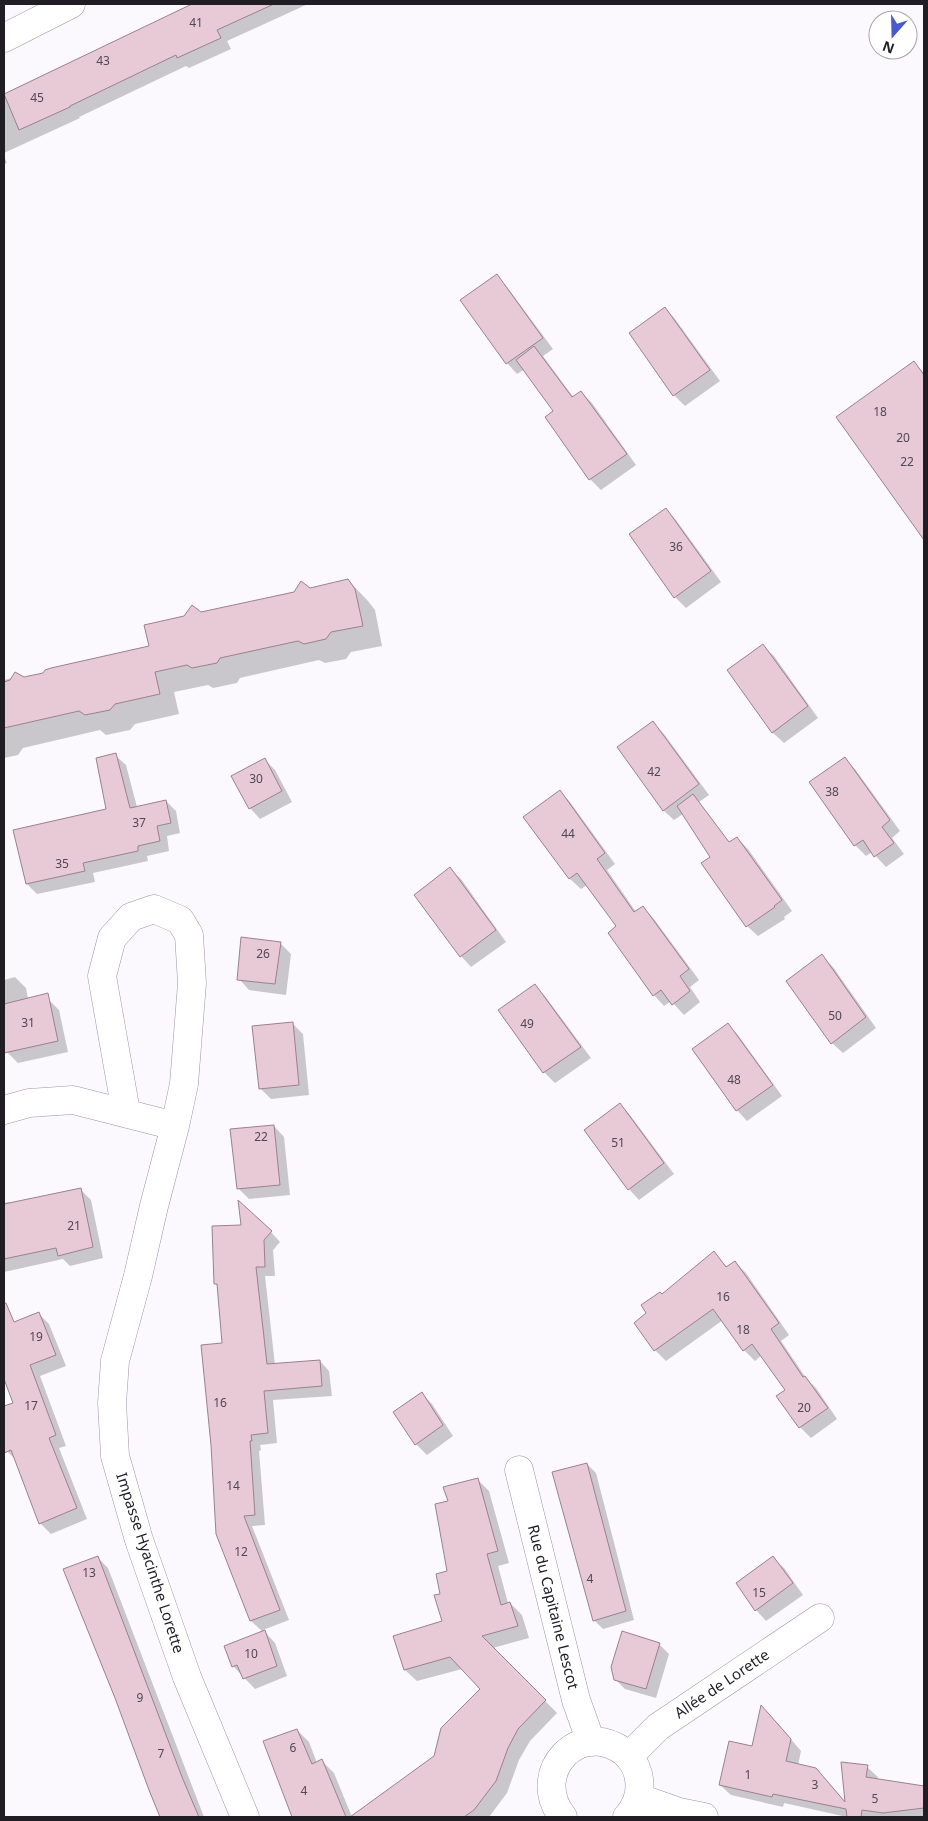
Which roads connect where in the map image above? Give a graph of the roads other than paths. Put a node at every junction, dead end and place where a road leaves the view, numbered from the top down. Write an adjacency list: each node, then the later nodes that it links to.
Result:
1 (71, 4): 2 (street)
2 (4, 38)
3 (4, 1110): 4 (street)
4 (126, 1112): 5 (street); 5 (street, Impasse Hyacinthe Lorette)
5 (175, 1126): 12 (street, Impasse Hyacinthe Lorette)
6 (519, 1470): 8 (street, Rue du Capitaine Lescot)
7 (820, 1618): 9 (street, Allée de Lorette)
8 (590, 1742): 9 (street); 11 (street)
9 (628, 1756): 10 (street)
10 (633, 1808): 13 (street)
11 (553, 1814)
12 (244, 1817)
13 (704, 1817)

